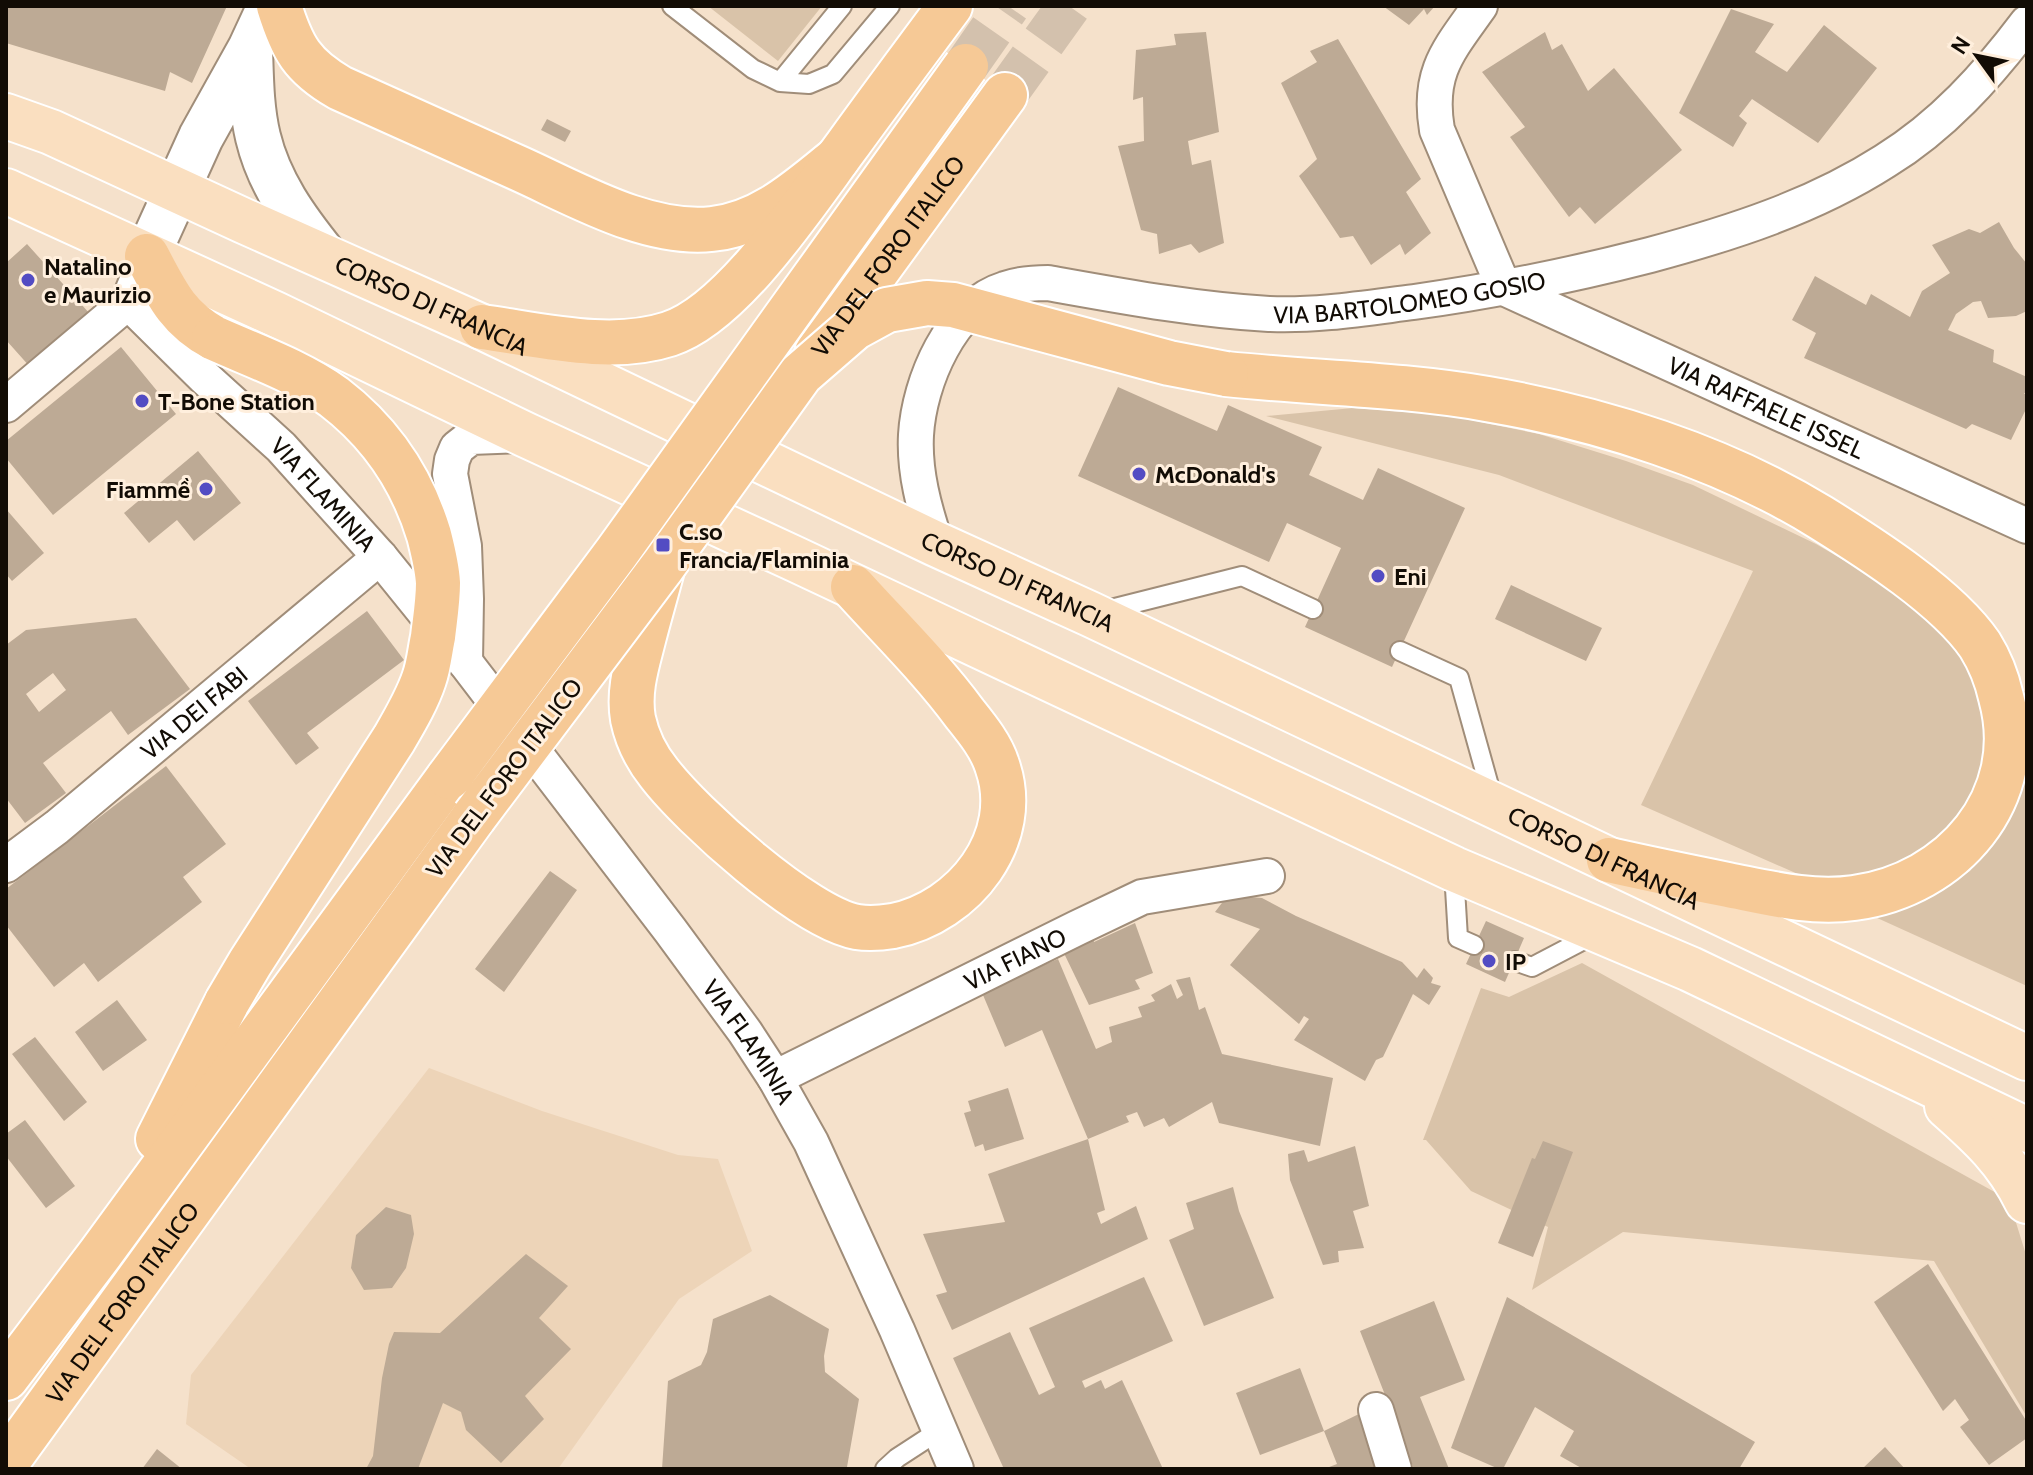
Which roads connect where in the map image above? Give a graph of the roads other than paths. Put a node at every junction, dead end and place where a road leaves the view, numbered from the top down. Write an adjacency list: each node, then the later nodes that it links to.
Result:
1 (270, 6): 9 (street)
2 (279, 6): 14 (highway)
3 (672, 6): 11 (lane)
4 (842, 6): 11 (lane)
5 (890, 6): 11 (lane)
6 (950, 6): 14 (highway)
7 (1480, 6): 19 (street)
8 (2027, 23): 19 (street, VIA BARTOLOMEO GOSIO)
9 (250, 49): 15 (street); 18 (street)
10 (966, 66): 47 (highway, VIA DEL FORO ITALICO, bridge)
11 (780, 82)
12 (1005, 95): 22 (highway, VIA DEL FORO ITALICO, bridge)
13 (8, 113): 15 (main road, CORSO DI FRANCIA)
14 (837, 159): 21 (highway)
15 (176, 190): 17 (street); 18 (main road, CORSO DI FRANCIA)
16 (6, 191): 17 (main road)
17 (147, 256): 20 (street); 24 (main road); 47 (highway, bridge)
18 (325, 256): 21 (main road, CORSO DI FRANCIA)
19 (1504, 288): 25 (street, VIA RAFFAELE ISSEL); 26 (street, VIA BARTOLOMEO GOSIO)
20 (128, 302): 23 (street); 27 (street, VIA FLAMINIA)
21 (482, 327): 26 (main road, CORSO DI FRANCIA)
22 (801, 374): 28 (highway, VIA DEL FORO ITALICO, bridge); 35 (highway, bridge)
23 (6, 405)
24 (526, 435): 29 (main road); 33 (street)
25 (2027, 526)
26 (936, 544): 31 (main road, CORSO DI FRANCIA)
27 (380, 557): 33 (street, VIA FLAMINIA); 36 (street, VIA DEI FABI)
28 (663, 566): 29 (highway); 51 (highway, VIA DEL FORO ITALICO, bridge)
29 (853, 587): 37 (main road)
30 (1313, 609): 31 (lane)
31 (1090, 614): 34 (main road, CORSO DI FRANCIA)
32 (1400, 651): 34 (lane)
33 (465, 662): 44 (street, VIA FLAMINIA)
34 (1495, 807): 35 (main road, CORSO DI FRANCIA)
35 (1609, 860): 42 (main road, CORSO DI FRANCIA)
36 (6, 865)
37 (1454, 869): 39 (main road); 40 (lane)
38 (1267, 876): 44 (street, VIA FIANO)
39 (1603, 930): 41 (lane); 43 (main road)
40 (1474, 945)
41 (1515, 961)
42 (2020, 1051)
43 (1894, 1066): 45 (main road); 46 (main road)
44 (775, 1078): 50 (street, VIA FLAMINIA)
45 (2027, 1130)
46 (2027, 1201)
47 (100, 1254): 48 (highway, VIA DEL FORO ITALICO)
48 (6, 1378)
49 (1376, 1410): 54 (street)
50 (940, 1430): 52 (lane); 53 (street, VIA FLAMINIA)
51 (6, 1463)
52 (885, 1469)
53 (956, 1469)
54 (1394, 1469)

